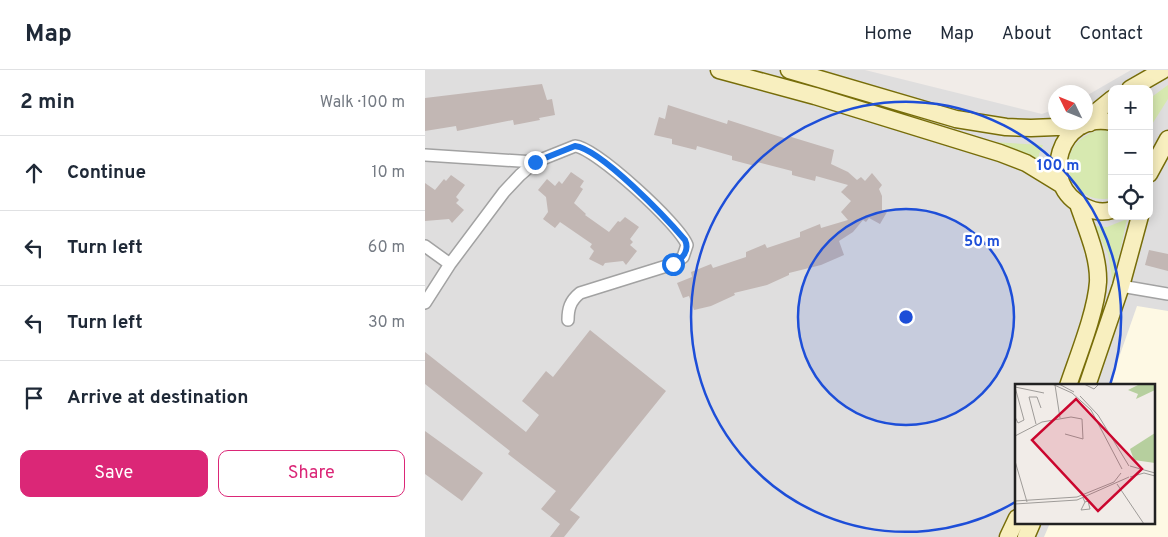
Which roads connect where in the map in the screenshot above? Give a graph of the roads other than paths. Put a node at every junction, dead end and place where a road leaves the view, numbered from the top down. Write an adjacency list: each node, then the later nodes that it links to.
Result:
1 (719, 70): 15 (main road)
2 (789, 70): 9 (main road)
3 (1163, 70): 4 (main road)
4 (1137, 85)
5 (1108, 102): 6 (main road)
6 (1093, 116)
7 (1108, 121): 8 (main road)
8 (1093, 124)
9 (1048, 126)
10 (1078, 130): 15 (main road)
11 (1168, 138): 14 (main road)
12 (425, 155): 13 (street)
13 (535, 162): 20 (street); 24 (street)
14 (1153, 166)
15 (1062, 185): 16 (main road)
16 (1078, 204): 17 (main road); 25 (main road)
17 (1108, 210)
18 (1139, 220): 21 (main road)
19 (425, 246): 20 (street)
20 (450, 264): 23 (street)
21 (1121, 286): 22 (street); 26 (main road)
22 (1168, 294)
23 (425, 303)
24 (569, 320)
25 (1069, 384)
26 (1088, 384)
27 (1015, 522): 29 (main road)
28 (1032, 524): 30 (main road)
29 (1008, 537)
30 (1027, 537)

